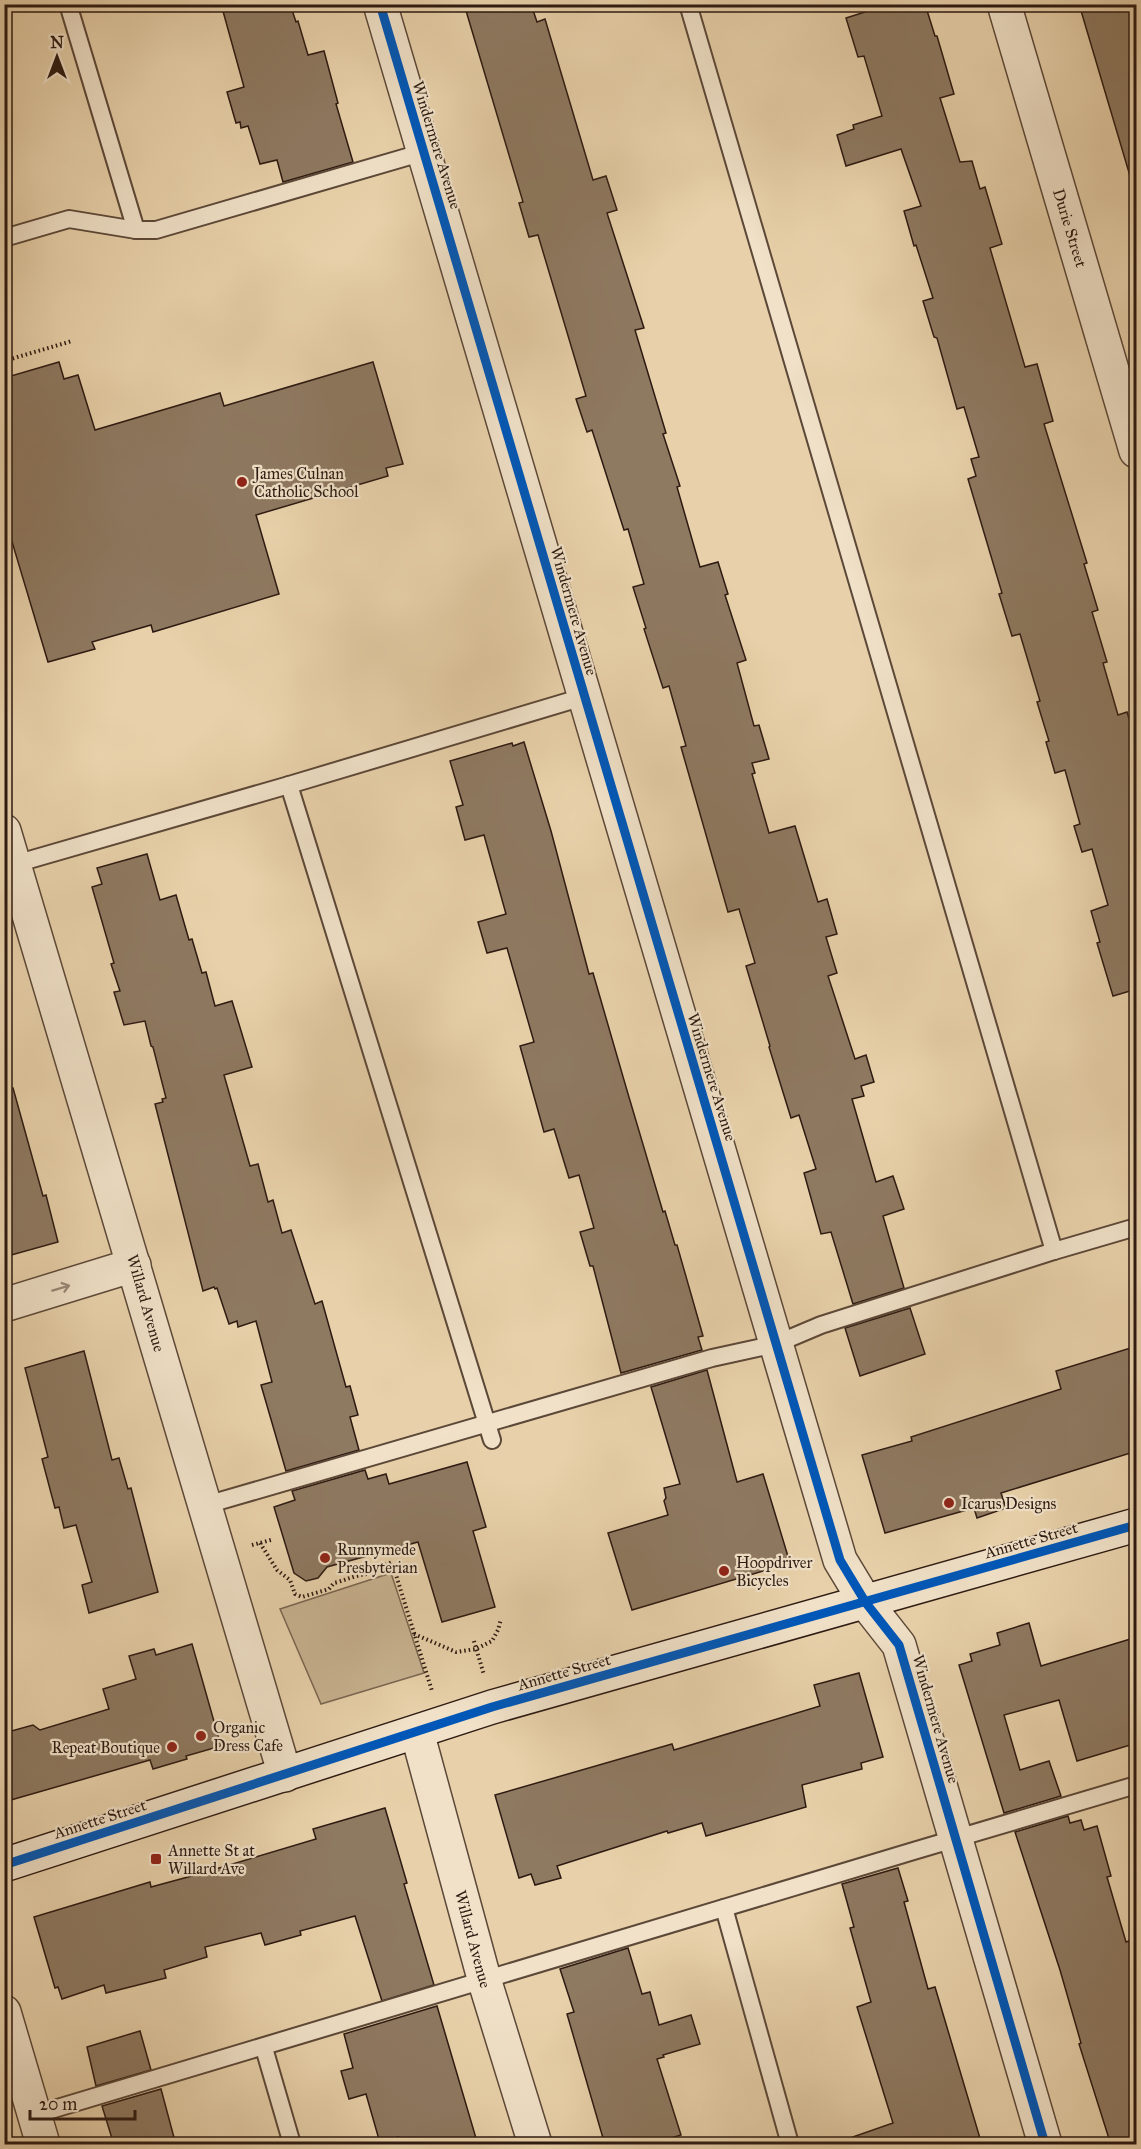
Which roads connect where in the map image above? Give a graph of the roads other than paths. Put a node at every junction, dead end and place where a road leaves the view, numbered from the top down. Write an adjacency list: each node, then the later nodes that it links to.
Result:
1 (68, 4): 6 (lane)
2 (380, 4): 5 (street, Windermere Avenue)
3 (688, 4): 14 (lane)
4 (1004, 4): 8 (street, Durie Street)
5 (424, 152): 6 (lane); 9 (street, Windermere Avenue)
6 (136, 230): 7 (lane)
7 (4, 238)
8 (1137, 451)
9 (583, 697): 10 (lane); 17 (street, Windermere Avenue)
10 (289, 786): 12 (lane); 18 (lane)
11 (4, 831): 12 (street, Willard Avenue)
12 (15, 864): 15 (street, Willard Avenue)
13 (1137, 1227): 14 (lane)
14 (1054, 1251): 17 (lane)
15 (134, 1265): 16 (street, one-way to 15); 19 (street, Willard Avenue)
16 (4, 1305)
17 (776, 1344): 18 (lane); 21 (street, Windermere Avenue)
18 (490, 1432): 19 (lane)
19 (206, 1505): 23 (street, Willard Avenue)
20 (1137, 1525): 21 (street, Annette Street)
21 (866, 1603): 22 (street, Annette Street); 25 (street, Windermere Avenue)
22 (417, 1732): 23 (street, Annette Street); 28 (street, Willard Avenue)
23 (285, 1775): 26 (street, Annette Street)
24 (1137, 1785): 25 (lane)
25 (954, 1839): 27 (lane); 35 (street, Windermere Avenue)
26 (4, 1865)
27 (724, 1908): 28 (lane); 34 (lane)
28 (485, 1982): 30 (lane); 33 (street, Willard Avenue)
29 (4, 2012): 31 (street)
30 (264, 2048): 31 (lane); 32 (lane)
31 (38, 2130)
32 (292, 2145)
33 (535, 2145)
34 (790, 2145)
35 (1045, 2145)

